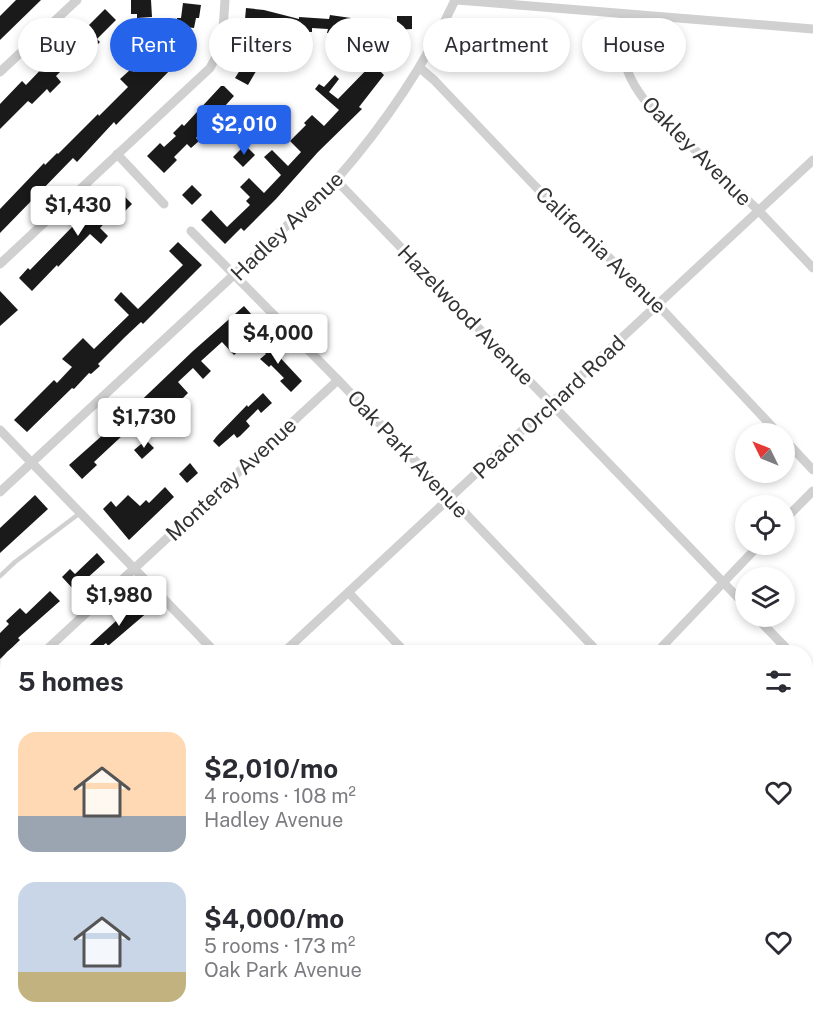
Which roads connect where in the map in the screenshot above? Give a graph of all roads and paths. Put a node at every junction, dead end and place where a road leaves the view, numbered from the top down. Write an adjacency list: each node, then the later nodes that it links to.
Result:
1 (77, 0): 7 (street)
2 (225, 0): 8 (street)
3 (456, 0): 4 (street); 6 (street, Hadley Avenue)
4 (624, 14): 5 (street); 12 (street, Oakley Avenue)
5 (813, 29)
6 (420, 69): 10 (street, Hadley Avenue); 17 (street, California Avenue)
7 (0, 72)
8 (117, 154): 11 (street); 14 (street)
9 (813, 160): 12 (street, Peach Orchard Road)
10 (336, 180): 16 (street, Hadley Avenue); 19 (street, Hazelwood Avenue)
11 (164, 204)
12 (759, 211): 15 (street, Oakley Avenue); 17 (street, Peach Orchard Road)
13 (191, 231): 16 (street, Oak Park Avenue)
14 (0, 264)
15 (813, 268)
16 (234, 277): 18 (street, Oak Park Avenue); 23 (street, Hadley Avenue)
17 (658, 305): 19 (street, Peach Orchard Road); 20 (street, California Avenue)
18 (338, 380): 27 (street, Oak Park Avenue); 31 (street, Monteray Avenue)
19 (551, 404): 27 (street, Peach Orchard Road); 33 (street, Hazelwood Avenue)
20 (769, 423)
21 (0, 430): 23 (street)
22 (795, 451): 24 (street)
23 (32, 463): 26 (street, Hadley Avenue); 29 (street)
24 (813, 470)
25 (813, 491): 28 (street)
26 (0, 492)
27 (451, 497): 34 (street, Peach Orchard Road); 41 (street, Oak Park Avenue)
28 (795, 509)
29 (80, 513): 31 (street); 32 (lane)
30 (750, 555): 33 (street)
31 (134, 569): 37 (street, Monteray Avenue); 38 (street)
32 (0, 576)
33 (723, 583): 35 (street, Hazelwood Avenue); 42 (street)
34 (349, 592): 39 (street, Peach Orchard Road); 40 (street)
35 (735, 595)
36 (765, 627): 43 (street)
37 (52, 645)
38 (208, 645)
39 (292, 645)
40 (398, 645)
41 (591, 645)
42 (664, 645)
43 (782, 645)

